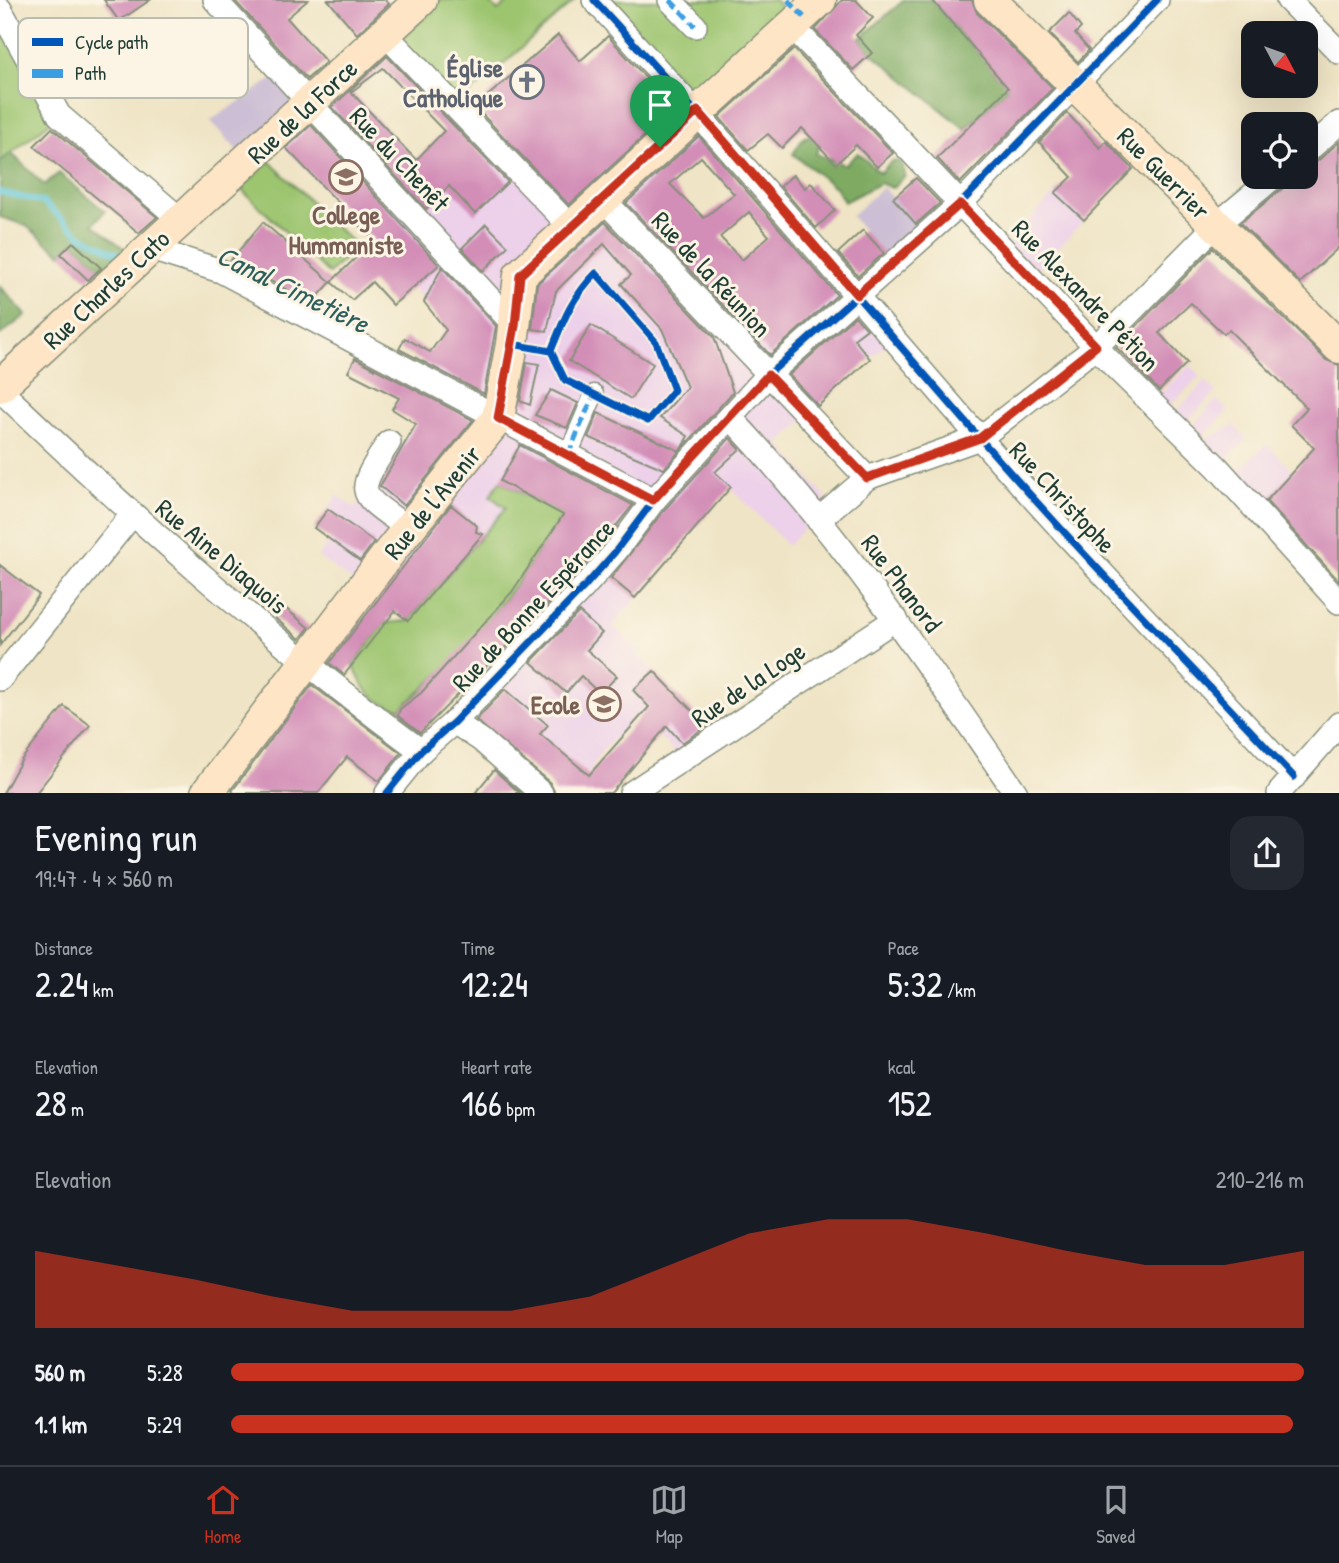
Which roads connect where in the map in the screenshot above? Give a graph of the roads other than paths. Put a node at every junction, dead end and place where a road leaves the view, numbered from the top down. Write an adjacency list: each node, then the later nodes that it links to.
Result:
1 (215, 0): 10 (street, Rue du Chenêt)
2 (421, 0): 12 (main road, Rue de la Force)
3 (594, 0): 19 (street, Rue Christophe)
4 (670, 0): 11 (street)
5 (990, 0): 16 (main road, Rue Guerrier)
6 (1157, 0): 16 (street)
7 (1287, 0): 15 (street)
8 (0, 9): 14 (street)
9 (801, 11): 19 (main road, Rue de l'Avenir); 24 (street, Rue Alexandre Pétion)
10 (232, 18)
11 (695, 26)
12 (385, 34): 18 (main road, Rue de la Force); 27 (street)
13 (248, 36): 18 (street, Rue du Chenêt)
14 (18, 41)
15 (1339, 52)
16 (1077, 86): 24 (street); 26 (main road, Rue Guerrier)
17 (50, 98): 25 (street)
18 (310, 103): 25 (main road, Rue de la Force); 30 (street, Rue du Chenêt)
19 (698, 111): 23 (main road, Rue de l'Avenir); 29 (street, Rue Christophe)
20 (1339, 123): 21 (street)
21 (1318, 141)
22 (1260, 189): 26 (street)
23 (603, 199): 27 (main road, Rue de l'Avenir); 33 (street, Rue de la Réunion)
24 (960, 204): 29 (street, Rue de Bonne Espérance); 31 (street, Rue Alexandre Pétion)
25 (181, 220): 28 (main road, Rue Charles Cato)
26 (1216, 225): 31 (street); 32 (main road, Rue Guerrier)
27 (571, 227): 30 (main road, Rue de l'Avenir)
28 (151, 248): 34 (main road, Rue Charles Cato); 37 (street)
29 (857, 295): 33 (street, Rue de Bonne Espérance); 38 (street, Rue Christophe)
30 (515, 326): 37 (main road, Rue de l'Avenir)
31 (1096, 346): 38 (street); 46 (street, Rue Alexandre Pétion)
32 (1339, 347)
33 (768, 375): 36 (street, Rue de Bonne Espérance); 41 (street, Rue de la Réunion)
34 (0, 388): 43 (street, Rue Aine Diaquois)
35 (594, 394): 40 (street)
36 (730, 417): 42 (street, Rue de Bonne Espérance); 44 (street, Rue Phanord)
37 (498, 418): 40 (street); 45 (main road, Rue de l'Avenir)
38 (980, 438): 41 (street); 53 (street, Rue Christophe)
39 (389, 442): 45 (street)
40 (568, 455): 42 (street)
41 (867, 478): 44 (street)
42 (653, 500): 50 (street, Rue de Bonne Espérance)
43 (131, 516): 48 (street, Rue Aine Diaquois); 49 (street)
44 (818, 520): 47 (street, Rue Phanord)
45 (409, 529): 48 (main road, Rue de l'Avenir)
46 (1339, 602)
47 (896, 619): 57 (street, Rue de la Loge); 58 (street, Rue Phanord)
48 (305, 664): 52 (street, Rue Aine Diaquois); 54 (main road, Rue de l'Avenir)
49 (0, 679)
50 (454, 722): 52 (street, Rue de Bonne Espérance); 56 (street)
51 (1339, 724): 53 (street)
52 (421, 751): 55 (street, Rue de Bonne Espérance)
53 (1287, 785)
54 (207, 793)
55 (387, 793)
56 (541, 793)
57 (631, 793)
58 (1016, 793)

